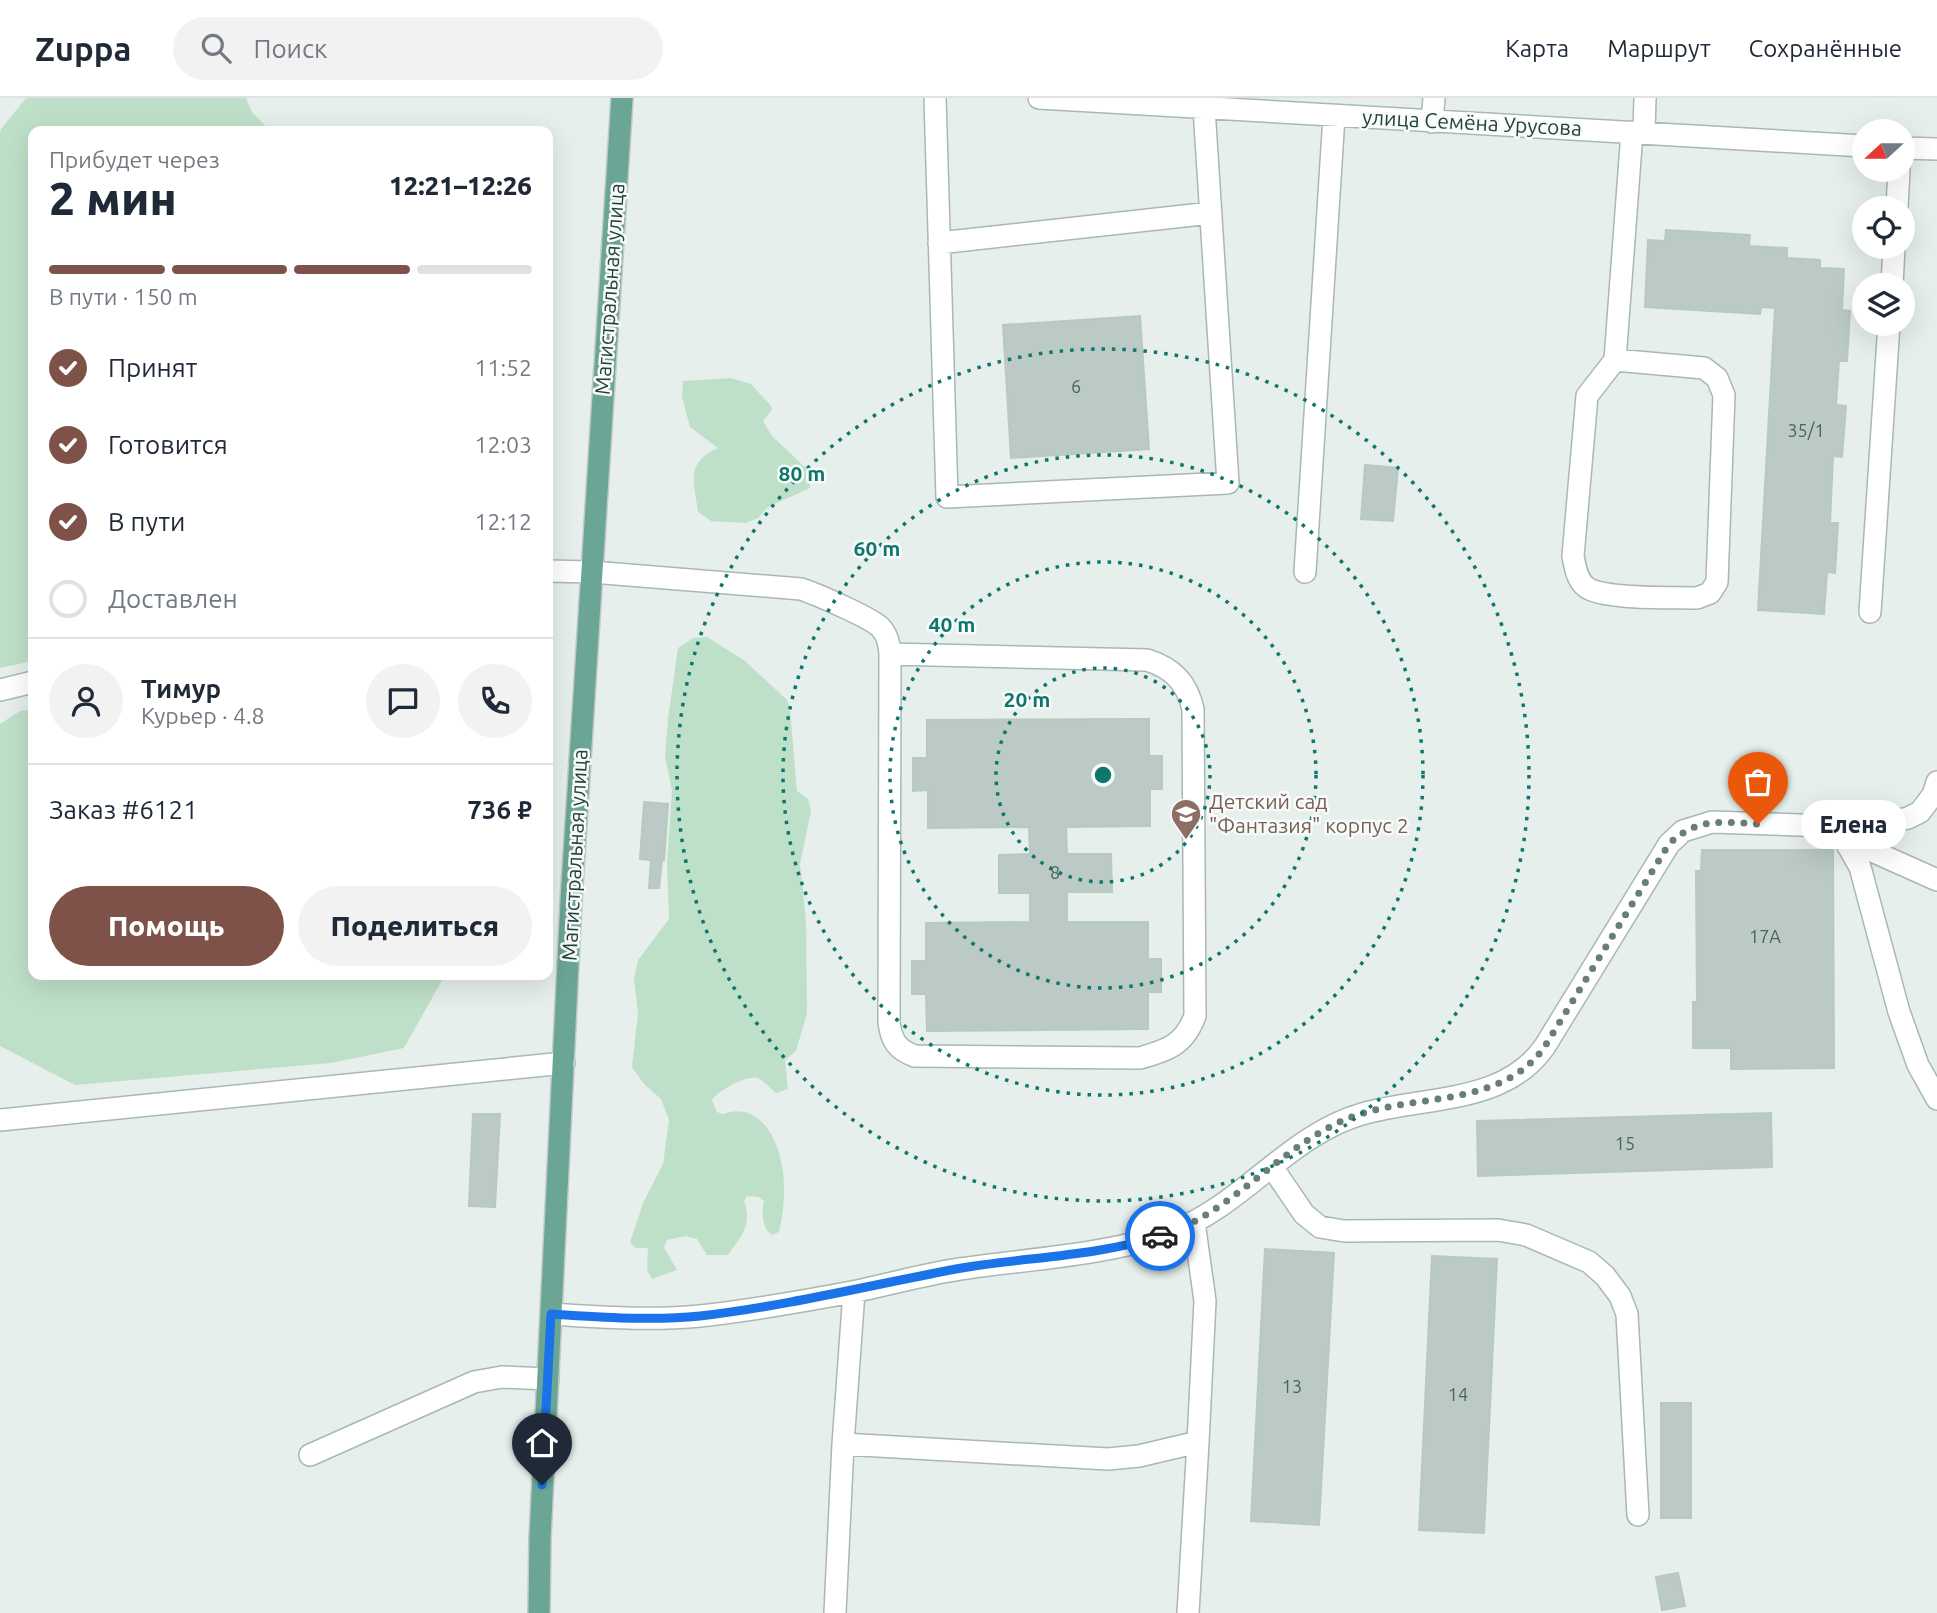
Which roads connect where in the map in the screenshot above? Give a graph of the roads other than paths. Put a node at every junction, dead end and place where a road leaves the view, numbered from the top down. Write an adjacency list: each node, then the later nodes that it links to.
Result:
1 (622, 98): 19 (main road, Магистральная улица)
2 (935, 98): 15 (street)
3 (1039, 98): 6 (street, улица Семёна Урусова)
4 (1434, 98): 9 (street)
5 (1645, 98): 10 (street)
6 (1216, 105): 7 (street, улица Семёна Урусова); 14 (street)
7 (1291, 106): 8 (street, улица Семёна Урусова)
8 (1334, 116): 9 (street, улица Семёна Урусова); 20 (street)
9 (1432, 122): 10 (street, улица Семёна Урусова)
10 (1638, 132): 11 (street, улица Семёна Урусова); 17 (street)
11 (1852, 145)
12 (1915, 148): 13 (street)
13 (1937, 149)
14 (1211, 213): 15 (street); 15 (street)
15 (939, 243)
16 (1888, 336): 21 (street)
17 (1615, 360): 17 (street)
18 (553, 571): 19 (street)
19 (592, 572): 22 (street); 28 (main road, Магистральная улица)
20 (1305, 572)
21 (1870, 612)
22 (890, 654): 22 (street)
23 (28, 683): 24 (street)
24 (0, 690)
25 (1937, 782): 26 (street)
26 (1835, 832): 27 (street); 29 (street); 31 (street)
27 (1937, 880)
28 (564, 1063): 30 (street); 34 (main road, Магистральная улица)
29 (1937, 1099)
30 (0, 1120)
31 (1272, 1167): 32 (street); 39 (street)
32 (1195, 1222): 33 (street); 36 (street)
33 (853, 1292): 34 (street); 37 (street)
34 (551, 1314): 35 (main road, Магистральная улица)
35 (548, 1379): 38 (street); 40 (main road, Магистральная улица)
36 (1198, 1442): 37 (street); 42 (street)
37 (843, 1444): 41 (street)
38 (310, 1455)
39 (1638, 1515)
40 (539, 1613)
41 (835, 1613)
42 (1188, 1613)

